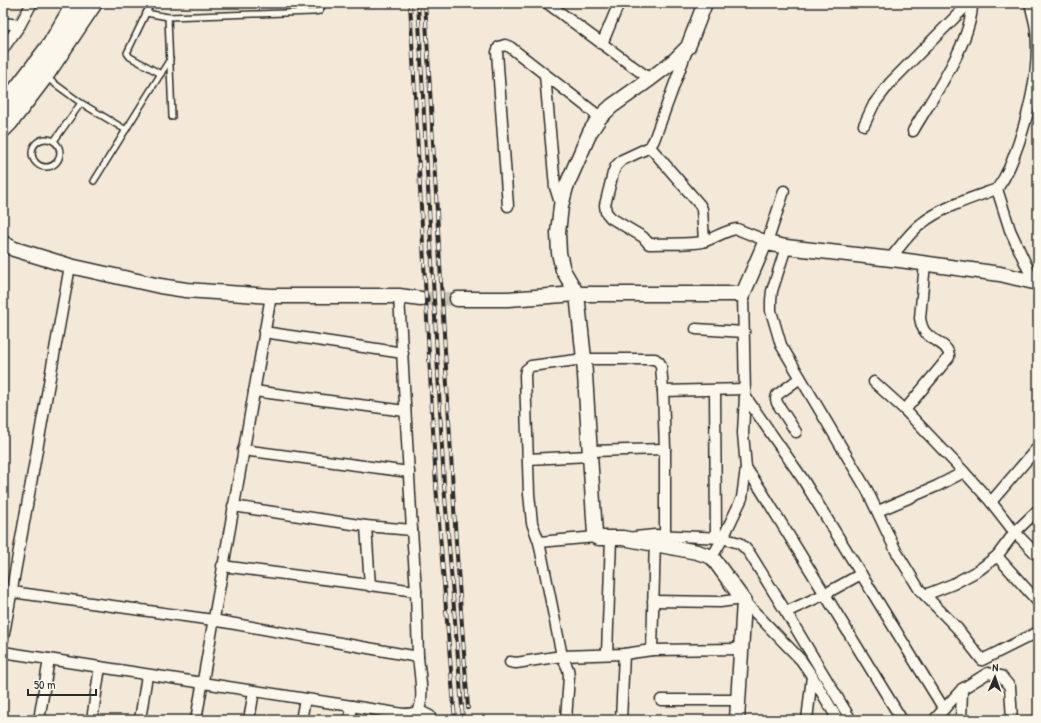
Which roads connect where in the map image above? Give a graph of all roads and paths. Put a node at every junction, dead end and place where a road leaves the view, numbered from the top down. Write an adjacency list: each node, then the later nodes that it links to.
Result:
1 (32, 3): 14 (street)
2 (75, 3): 25 (main road)
3 (94, 3): 22 (main road)
4 (151, 3): 11 (lane)
5 (323, 3): 12 (lane)
6 (547, 3): 16 (street)
7 (619, 3): 16 (street)
8 (705, 3): 17 (street)
9 (971, 3): 28 (street); 31 (street)
10 (1030, 3): 15 (street)
11 (146, 14): 12 (lane); 20 (lane)
12 (168, 17): 19 (lane)
13 (3, 23): 14 (street)
14 (20, 25): 18 (street)
15 (1037, 31): 35 (street)
16 (602, 44): 23 (street)
17 (688, 47): 23 (street); 33 (street)
18 (3, 49)
19 (170, 59): 20 (lane); 26 (lane)
20 (161, 74): 30 (lane)
21 (545, 75): 27 (street); 37 (street); 38 (street)
22 (45, 76): 24 (lane); 29 (main road)
23 (650, 79): 27 (street)
24 (81, 103): 30 (lane); 32 (lane)
25 (3, 107)
26 (172, 117)
27 (600, 117): 38 (street)
28 (864, 125)
29 (3, 129)
30 (126, 130): 34 (lane)
31 (913, 131)
32 (54, 141): 32 (lane)
33 (650, 147): 39 (street); 39 (street)
34 (94, 181)
35 (997, 189): 43 (street); 46 (street)
36 (784, 192): 40 (street)
37 (508, 206)
38 (561, 206): 47 (street)
39 (704, 241): 40 (street)
40 (767, 242): 42 (street); 48 (street)
41 (3, 243): 45 (street)
42 (786, 247): 43 (street); 58 (street)
43 (890, 259): 44 (street)
44 (925, 263): 46 (street); 64 (street)
45 (70, 266): 49 (street); 94 (street)
46 (1036, 283)
47 (577, 294): 48 (street); 52 (street); 57 (street)
48 (743, 294): 55 (street)
49 (271, 296): 50 (street); 54 (street)
50 (399, 296): 51 (street); 56 (street)
51 (421, 299)
52 (457, 299)
53 (696, 329): 55 (street)
54 (264, 332): 56 (street); 61 (street)
55 (744, 332): 63 (street)
56 (403, 353): 65 (street)
57 (584, 359): 62 (street); 70 (street); 71 (street)
58 (800, 378): 66 (street); 78 (street)
59 (874, 382): 64 (street)
60 (715, 390): 62 (street); 63 (street); 85 (street)
61 (254, 391): 65 (street); 69 (street)
62 (663, 391): 68 (street)
63 (745, 392): 72 (street); 91 (street)
64 (905, 410): 74 (street)
65 (405, 411): 73 (street)
66 (796, 432)
67 (1038, 447): 75 (street)
68 (665, 449): 70 (street); 84 (street)
69 (243, 450): 73 (street); 76 (street)
70 (590, 453): 71 (street); 82 (street)
71 (528, 458): 86 (street)
72 (746, 468): 85 (street); 95 (street)
73 (408, 472): 80 (street)
74 (964, 472): 75 (street); 78 (street)
75 (991, 502): 81 (street)
76 (233, 506): 79 (street); 90 (street)
77 (1038, 510): 81 (street)
78 (878, 511): 96 (street)
79 (366, 526): 80 (street); 92 (street)
80 (412, 530): 93 (street)
81 (1015, 532): 87 (street); 88 (street)
82 (596, 537): 83 (street); 86 (street)
83 (617, 538): 84 (street); 107 (street)
84 (658, 538): 85 (street); 89 (street); 98 (street)
85 (720, 538): 89 (street); 100 (street)
86 (539, 542): 109 (street)
87 (996, 556): 96 (street); 99 (street)
88 (1038, 556)
89 (712, 557): 97 (street)
90 (222, 566): 92 (street); 101 (street)
91 (861, 574): 95 (street); 125 (street)
92 (370, 586): 93 (street)
93 (416, 591): 110 (street)
94 (12, 592): 101 (street); 103 (street)
95 (825, 594): 100 (street); 142 (street)
96 (925, 595): 112 (street)
97 (743, 600): 98 (street); 104 (street); 117 (street)
98 (653, 601): 105 (street)
99 (1038, 602)
100 (786, 612): 141 (street)
101 (212, 620): 110 (street); 118 (street)
102 (1038, 632): 112 (street)
103 (3, 639)
104 (741, 649): 105 (street); 123 (street)
105 (652, 650): 108 (street)
106 (3, 652): 111 (street)
107 (607, 654): 108 (street); 109 (street)
108 (624, 654): 137 (street)
109 (562, 656): 113 (street); 136 (street)
110 (418, 657): 126 (street)
111 (49, 659): 114 (street); 128 (street)
112 (982, 660): 115 (street)
113 (510, 662)
114 (100, 667): 116 (street); 129 (street)
115 (988, 672): 119 (street); 145 (street)
116 (147, 674): 118 (street); 130 (street)
117 (812, 676): 139 (street); 140 (street)
118 (201, 683): 120 (street); 131 (street)
119 (962, 690): 125 (street); 144 (street)
120 (254, 691): 121 (street); 132 (street)
121 (305, 699): 124 (street); 133 (street)
122 (661, 700): 123 (street)
123 (738, 700): 138 (street)
124 (352, 706): 127 (street); 134 (street)
125 (944, 709): 143 (street)
126 (418, 710): 127 (street); 135 (street)
127 (403, 717)
128 (39, 720)
129 (92, 720)
130 (140, 720)
131 (196, 720)
132 (249, 720)
133 (301, 720)
134 (350, 720)
135 (431, 720)
136 (566, 720)
137 (621, 720)
138 (737, 720)
139 (807, 720)
140 (838, 720)
141 (851, 720)
142 (902, 720)
143 (934, 720)
144 (961, 720)
145 (1012, 720)

